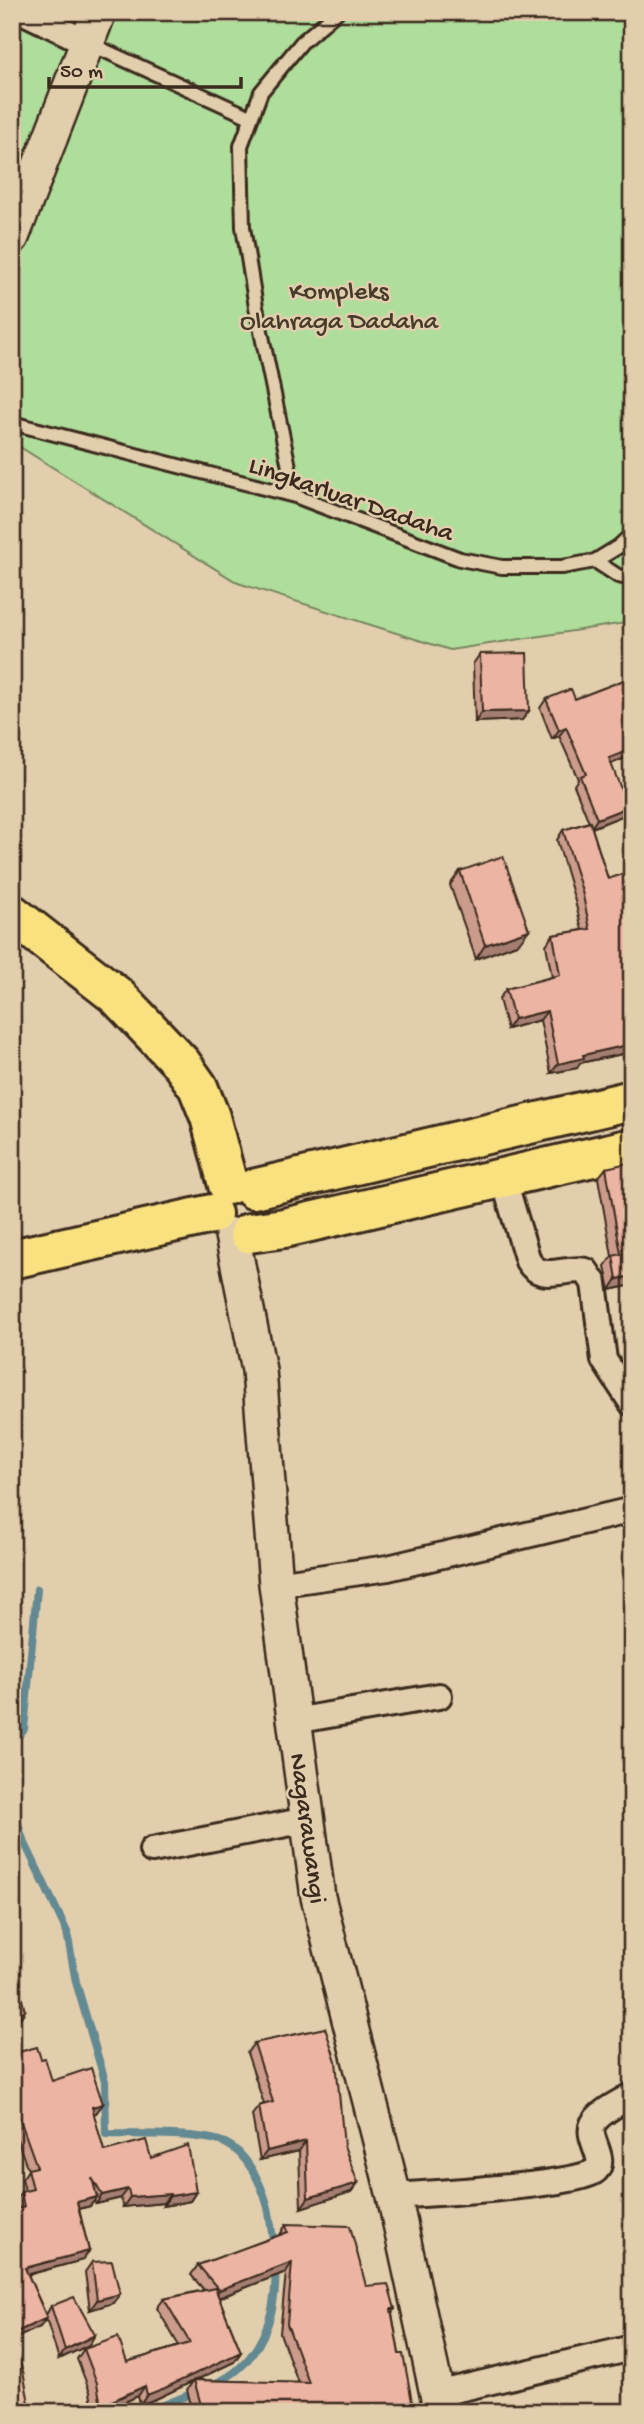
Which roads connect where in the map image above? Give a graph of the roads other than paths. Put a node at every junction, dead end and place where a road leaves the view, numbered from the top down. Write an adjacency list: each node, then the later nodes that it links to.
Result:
1 (24, 12): 4 (street)
2 (99, 12): 4 (main road)
3 (337, 12): 5 (lane)
4 (86, 42): 5 (lane); 6 (main road)
5 (250, 117): 8 (lane)
6 (13, 229)
7 (12, 423): 8 (lane, Lingkarluar Dadaha)
8 (295, 496): 10 (lane, Lingkarluar Dadaha)
9 (632, 534): 10 (lane, Lingkarluar Dadaha)
10 (595, 561): 11 (lane)
11 (632, 579)
12 (12, 914): 16 (main road)
13 (632, 1100): 16 (main road)
14 (632, 1147): 15 (main road)
15 (503, 1177): 16 (main road); 18 (street)
16 (235, 1211): 17 (main road); 20 (main road, Nagarawangi)
17 (12, 1259)
18 (632, 1403)
19 (632, 1510): 20 (street)
20 (276, 1584): 22 (main road, Nagarawangi)
21 (439, 1696): 22 (street)
22 (294, 1721): 23 (main road, Nagarawangi)
23 (307, 1820): 24 (street); 26 (main road, Nagarawangi)
24 (152, 1850)
25 (632, 2095): 26 (street)
26 (394, 2196): 28 (main road, Nagarawangi)
27 (632, 2348): 28 (street)
28 (439, 2403)

